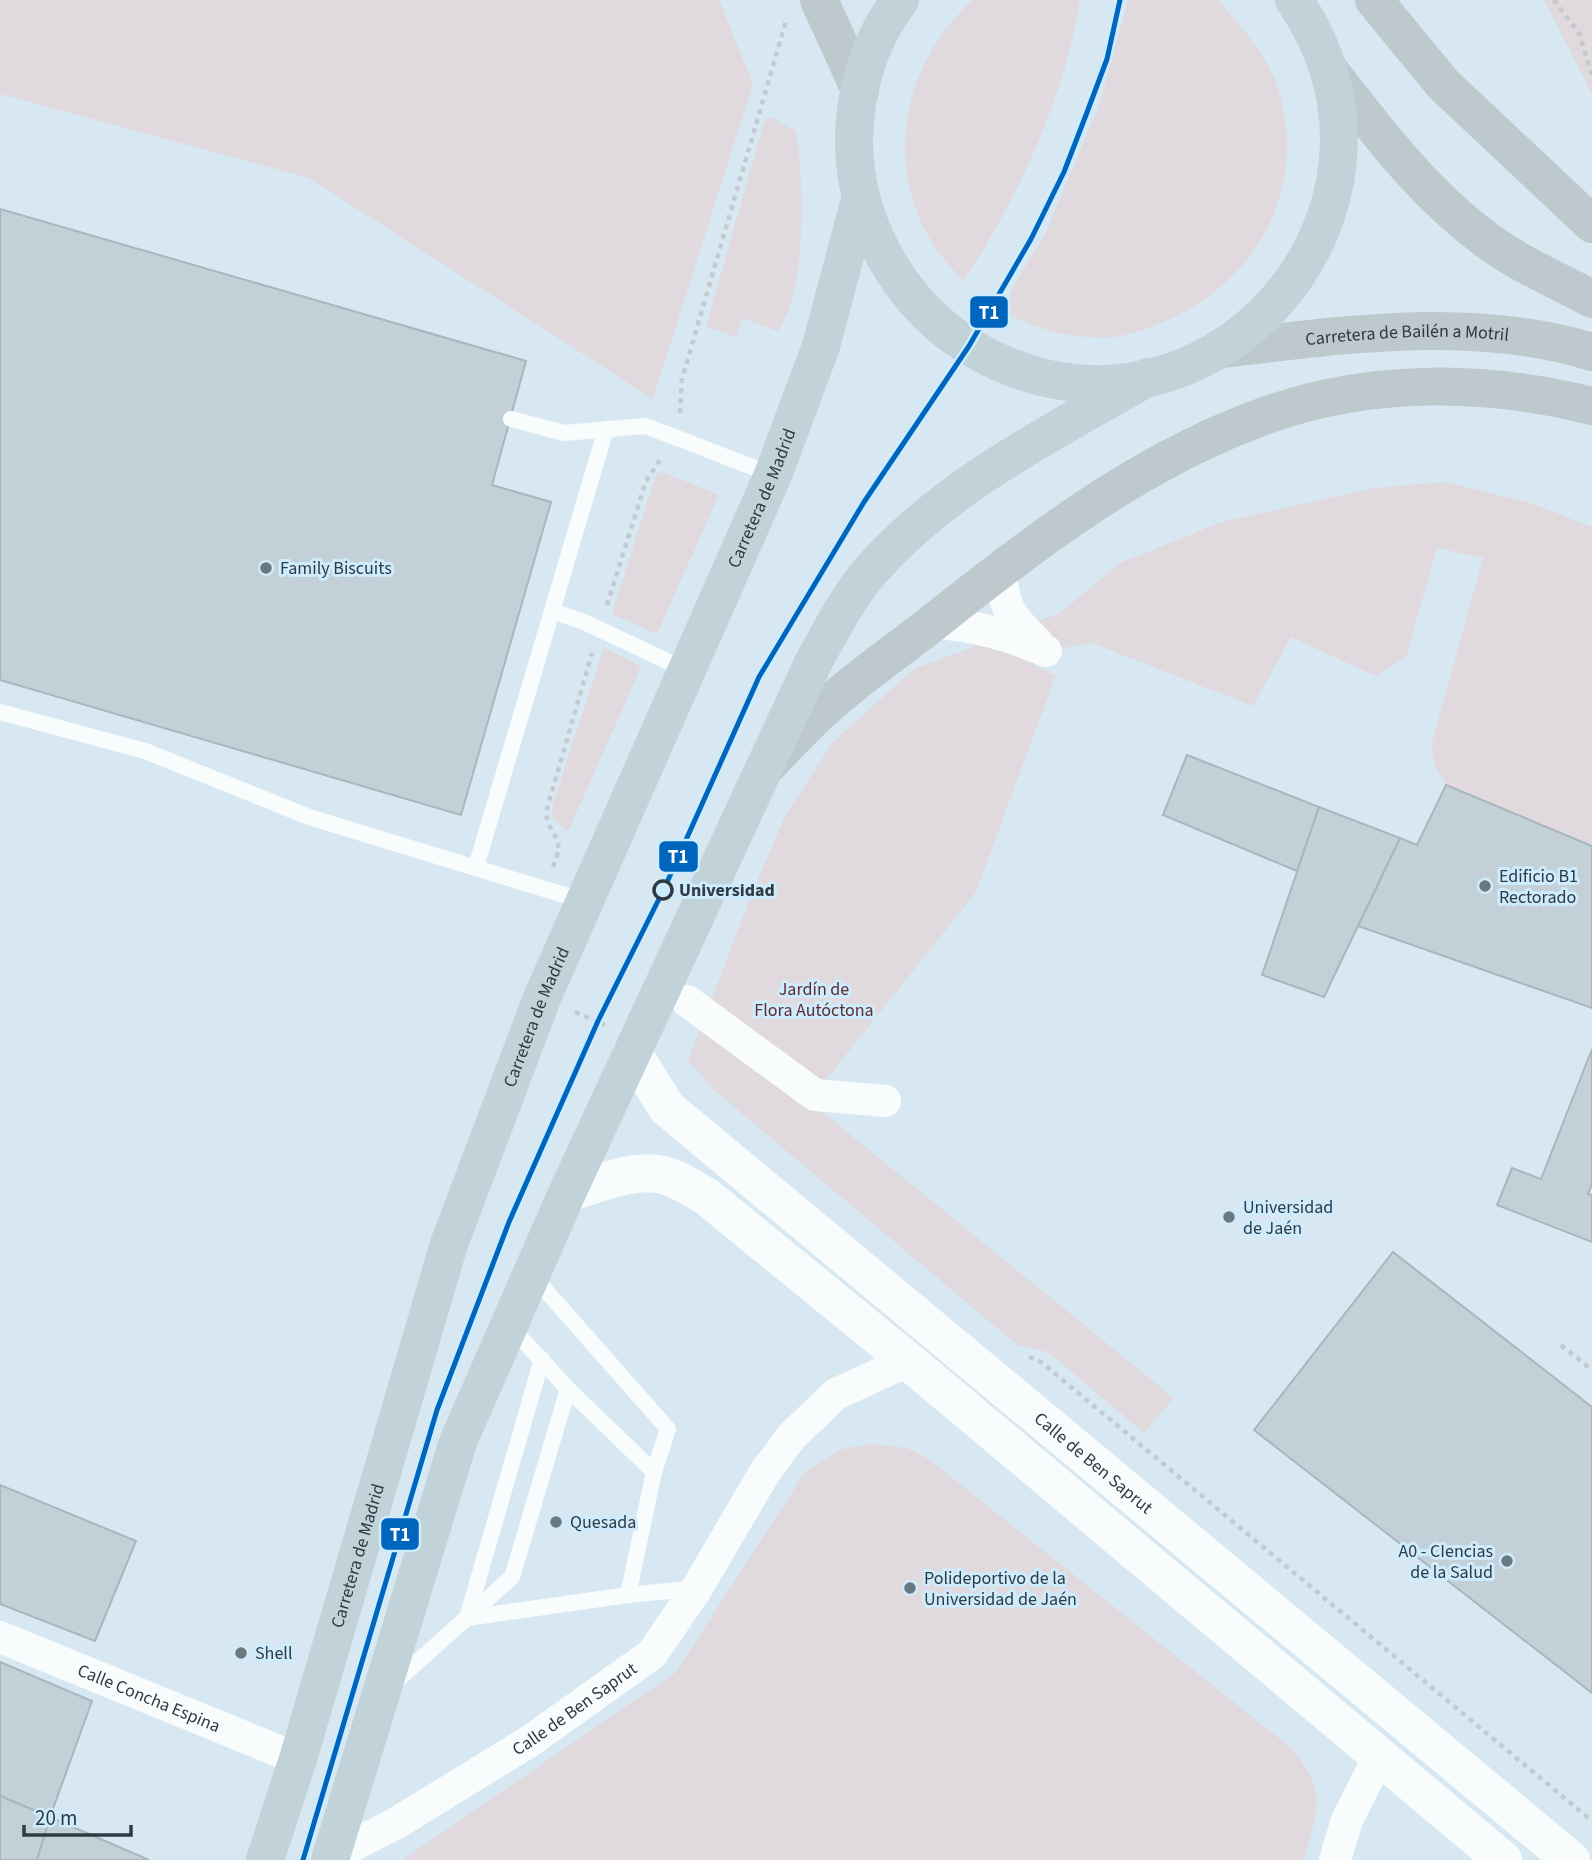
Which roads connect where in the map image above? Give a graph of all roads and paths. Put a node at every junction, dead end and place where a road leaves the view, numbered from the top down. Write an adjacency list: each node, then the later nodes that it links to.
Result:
1 (900, 0): 8 (highway)
2 (1294, 0): 6 (highway)
3 (1374, 0): 10 (main road)
4 (1554, 0): 7 (path)
5 (804, 6): 8 (main road); 15 (path)
6 (1329, 70): 11 (main road); 12 (highway)
7 (1592, 75)
8 (860, 90): 9 (highway)
9 (860, 196): 14 (highway); 19 (highway, Carretera de Madrid)
10 (1592, 224)
11 (1592, 299)
12 (1222, 349): 13 (main road, Carretera de Bailén a Motril); 14 (highway)
13 (1592, 352)
14 (1148, 377): 25 (highway)
15 (682, 405)
16 (1592, 406): 20 (main road)
17 (511, 419): 18 (lane)
18 (606, 429): 19 (lane); 21 (lane)
19 (774, 475): 23 (highway, Carretera de Madrid)
20 (1001, 568): 22 (main road); 22 (street)
21 (552, 611): 23 (lane); 26 (lane)
22 (933, 623): 25 (main road)
23 (686, 670): 27 (highway, Carretera de Madrid)
24 (0, 712): 26 (lane)
25 (761, 772): 30 (highway)
26 (475, 867): 27 (lane)
27 (584, 901): 28 (highway, Carretera de Madrid)
28 (542, 998): 30 (path); 47 (highway, Carretera de Madrid)
29 (687, 1001): 31 (street)
30 (635, 1046): 32 (highway); 52 (street, Calle de Ben Saprut)
31 (885, 1101)
32 (567, 1193): 33 (highway); 37 (street)
33 (531, 1274): 34 (highway); 40 (lane)
34 (509, 1324): 36 (lane); 45 (highway)
35 (1561, 1345): 38 (path)
36 (542, 1359): 39 (lane); 43 (lane)
37 (908, 1361): 41 (street, Calle de Ben Saprut); 46 (street)
38 (1592, 1370)
39 (568, 1389): 40 (lane); 43 (lane)
40 (654, 1472): 42 (lane)
41 (697, 1588): 42 (lane); 48 (street, Calle de Ben Saprut)
42 (628, 1595): 43 (lane)
43 (467, 1618): 45 (lane)
44 (0, 1637): 47 (street, Calle Concha Espina)
45 (377, 1699): 48 (highway)
46 (1380, 1755): 50 (street); 51 (street)
47 (298, 1759): 49 (highway, Carretera de Madrid)
48 (331, 1858)
49 (265, 1860)
50 (1335, 1860)
51 (1503, 1860)
52 (1571, 1860)

